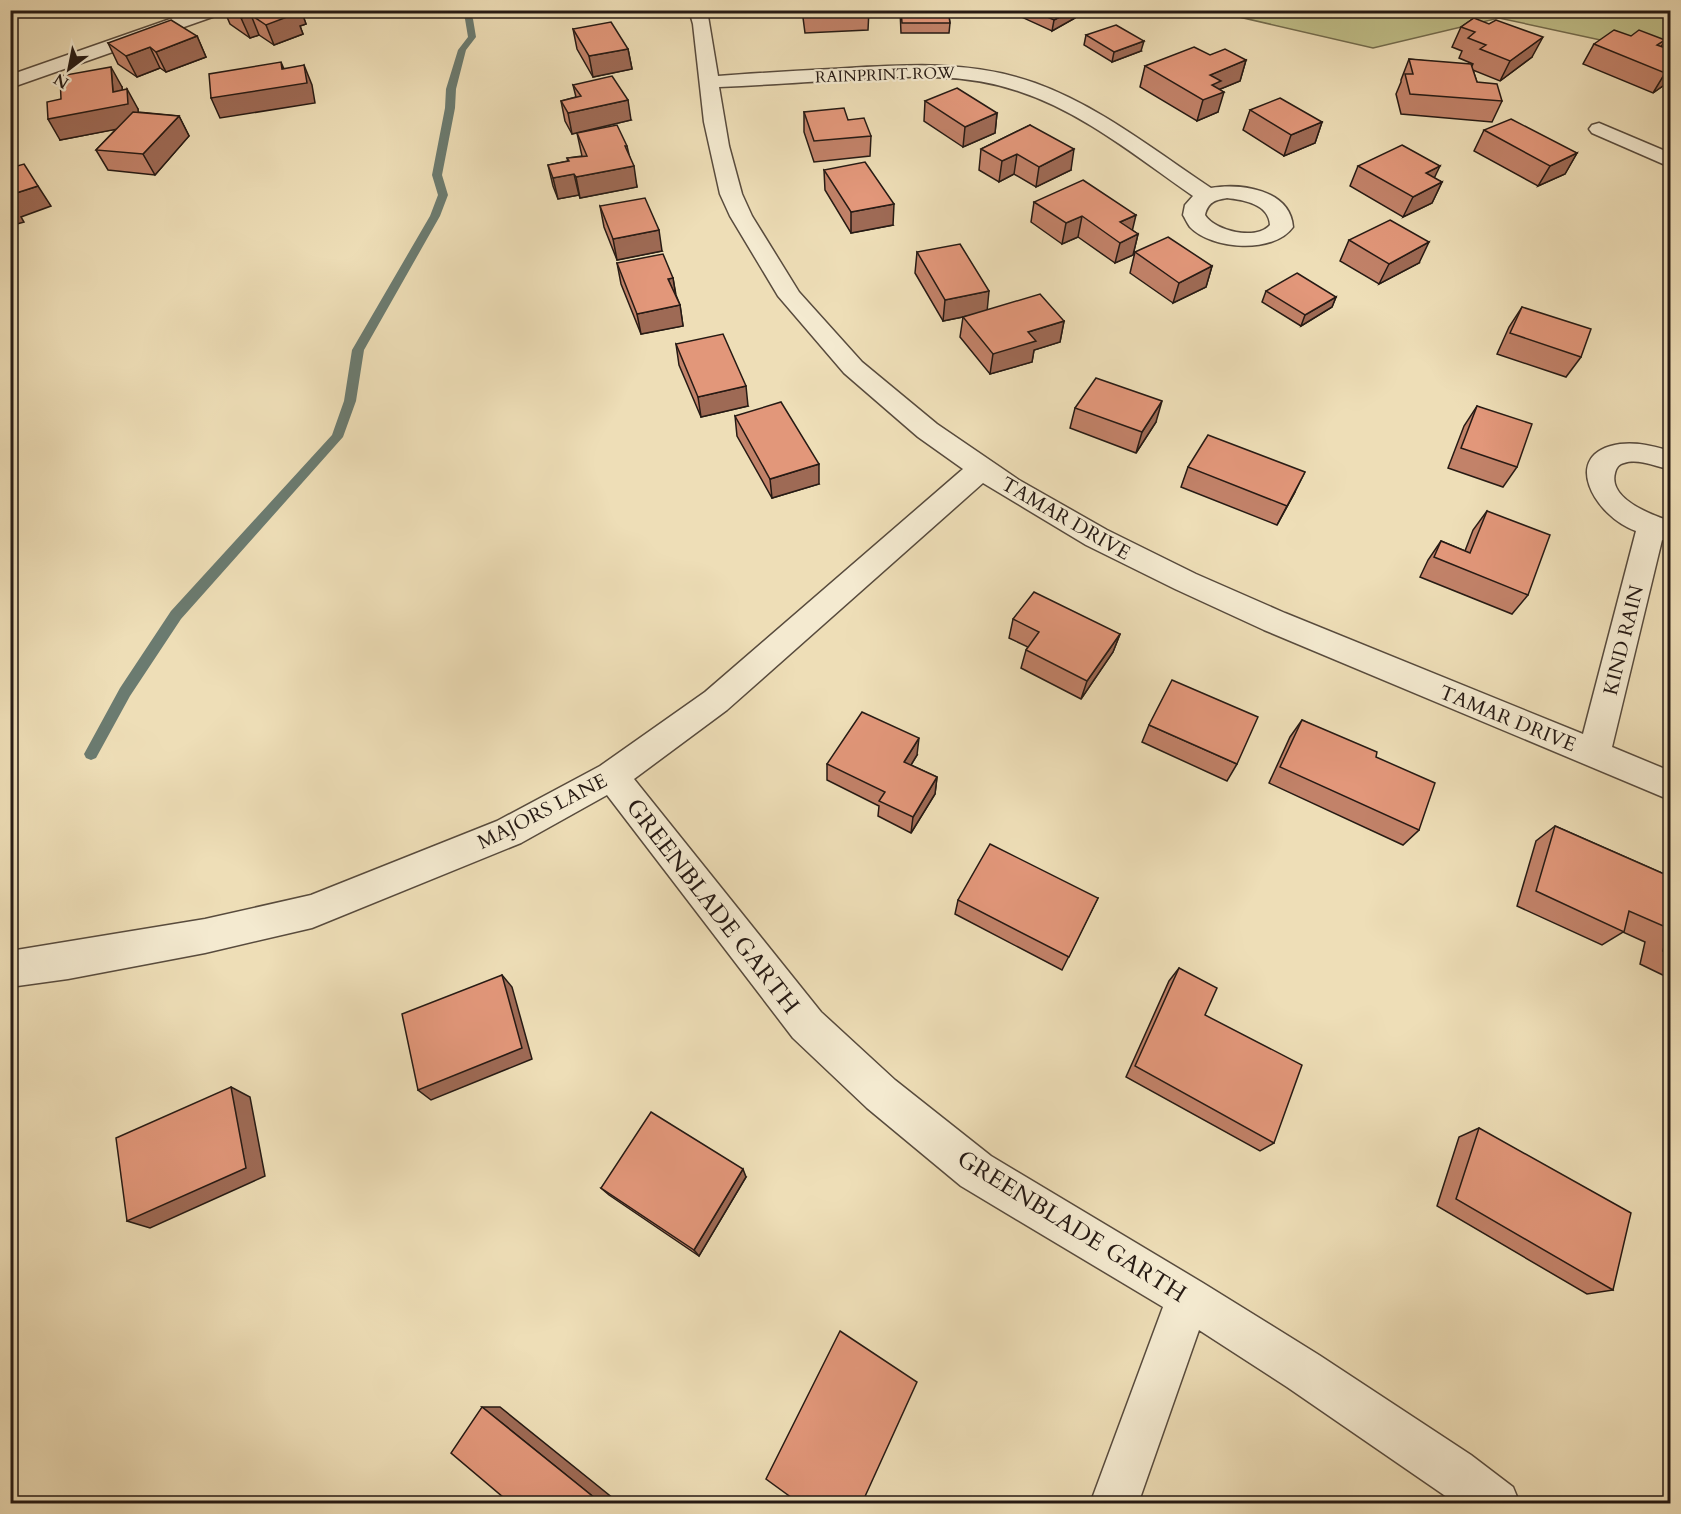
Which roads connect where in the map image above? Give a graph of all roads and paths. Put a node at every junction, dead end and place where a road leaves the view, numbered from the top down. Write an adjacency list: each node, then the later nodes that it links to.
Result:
1 (215, 10): 3 (street)
2 (698, 10): 4 (street, TAMAR DRIVE)
3 (10, 82)
4 (710, 82): 7 (street, RAINPRINT ROW); 9 (street, TAMAR DRIVE)
5 (1599, 129): 6 (street)
6 (1671, 161)
7 (1207, 195)
8 (1671, 460): 10 (street, KIND RAIN)
9 (981, 469): 11 (street, TAMAR DRIVE); 12 (street, MAJORS LANE)
10 (1661, 529): 11 (street, KIND RAIN)
11 (1594, 754): 13 (street, TAMAR DRIVE)
12 (612, 776): 14 (street, MAJORS LANE); 15 (street, GREENBLADE GARTH)
13 (1671, 786)
14 (10, 969)
15 (1188, 1298): 16 (street); 17 (street, GREENBLADE GARTH)
16 (1114, 1503)
17 (1496, 1503)

